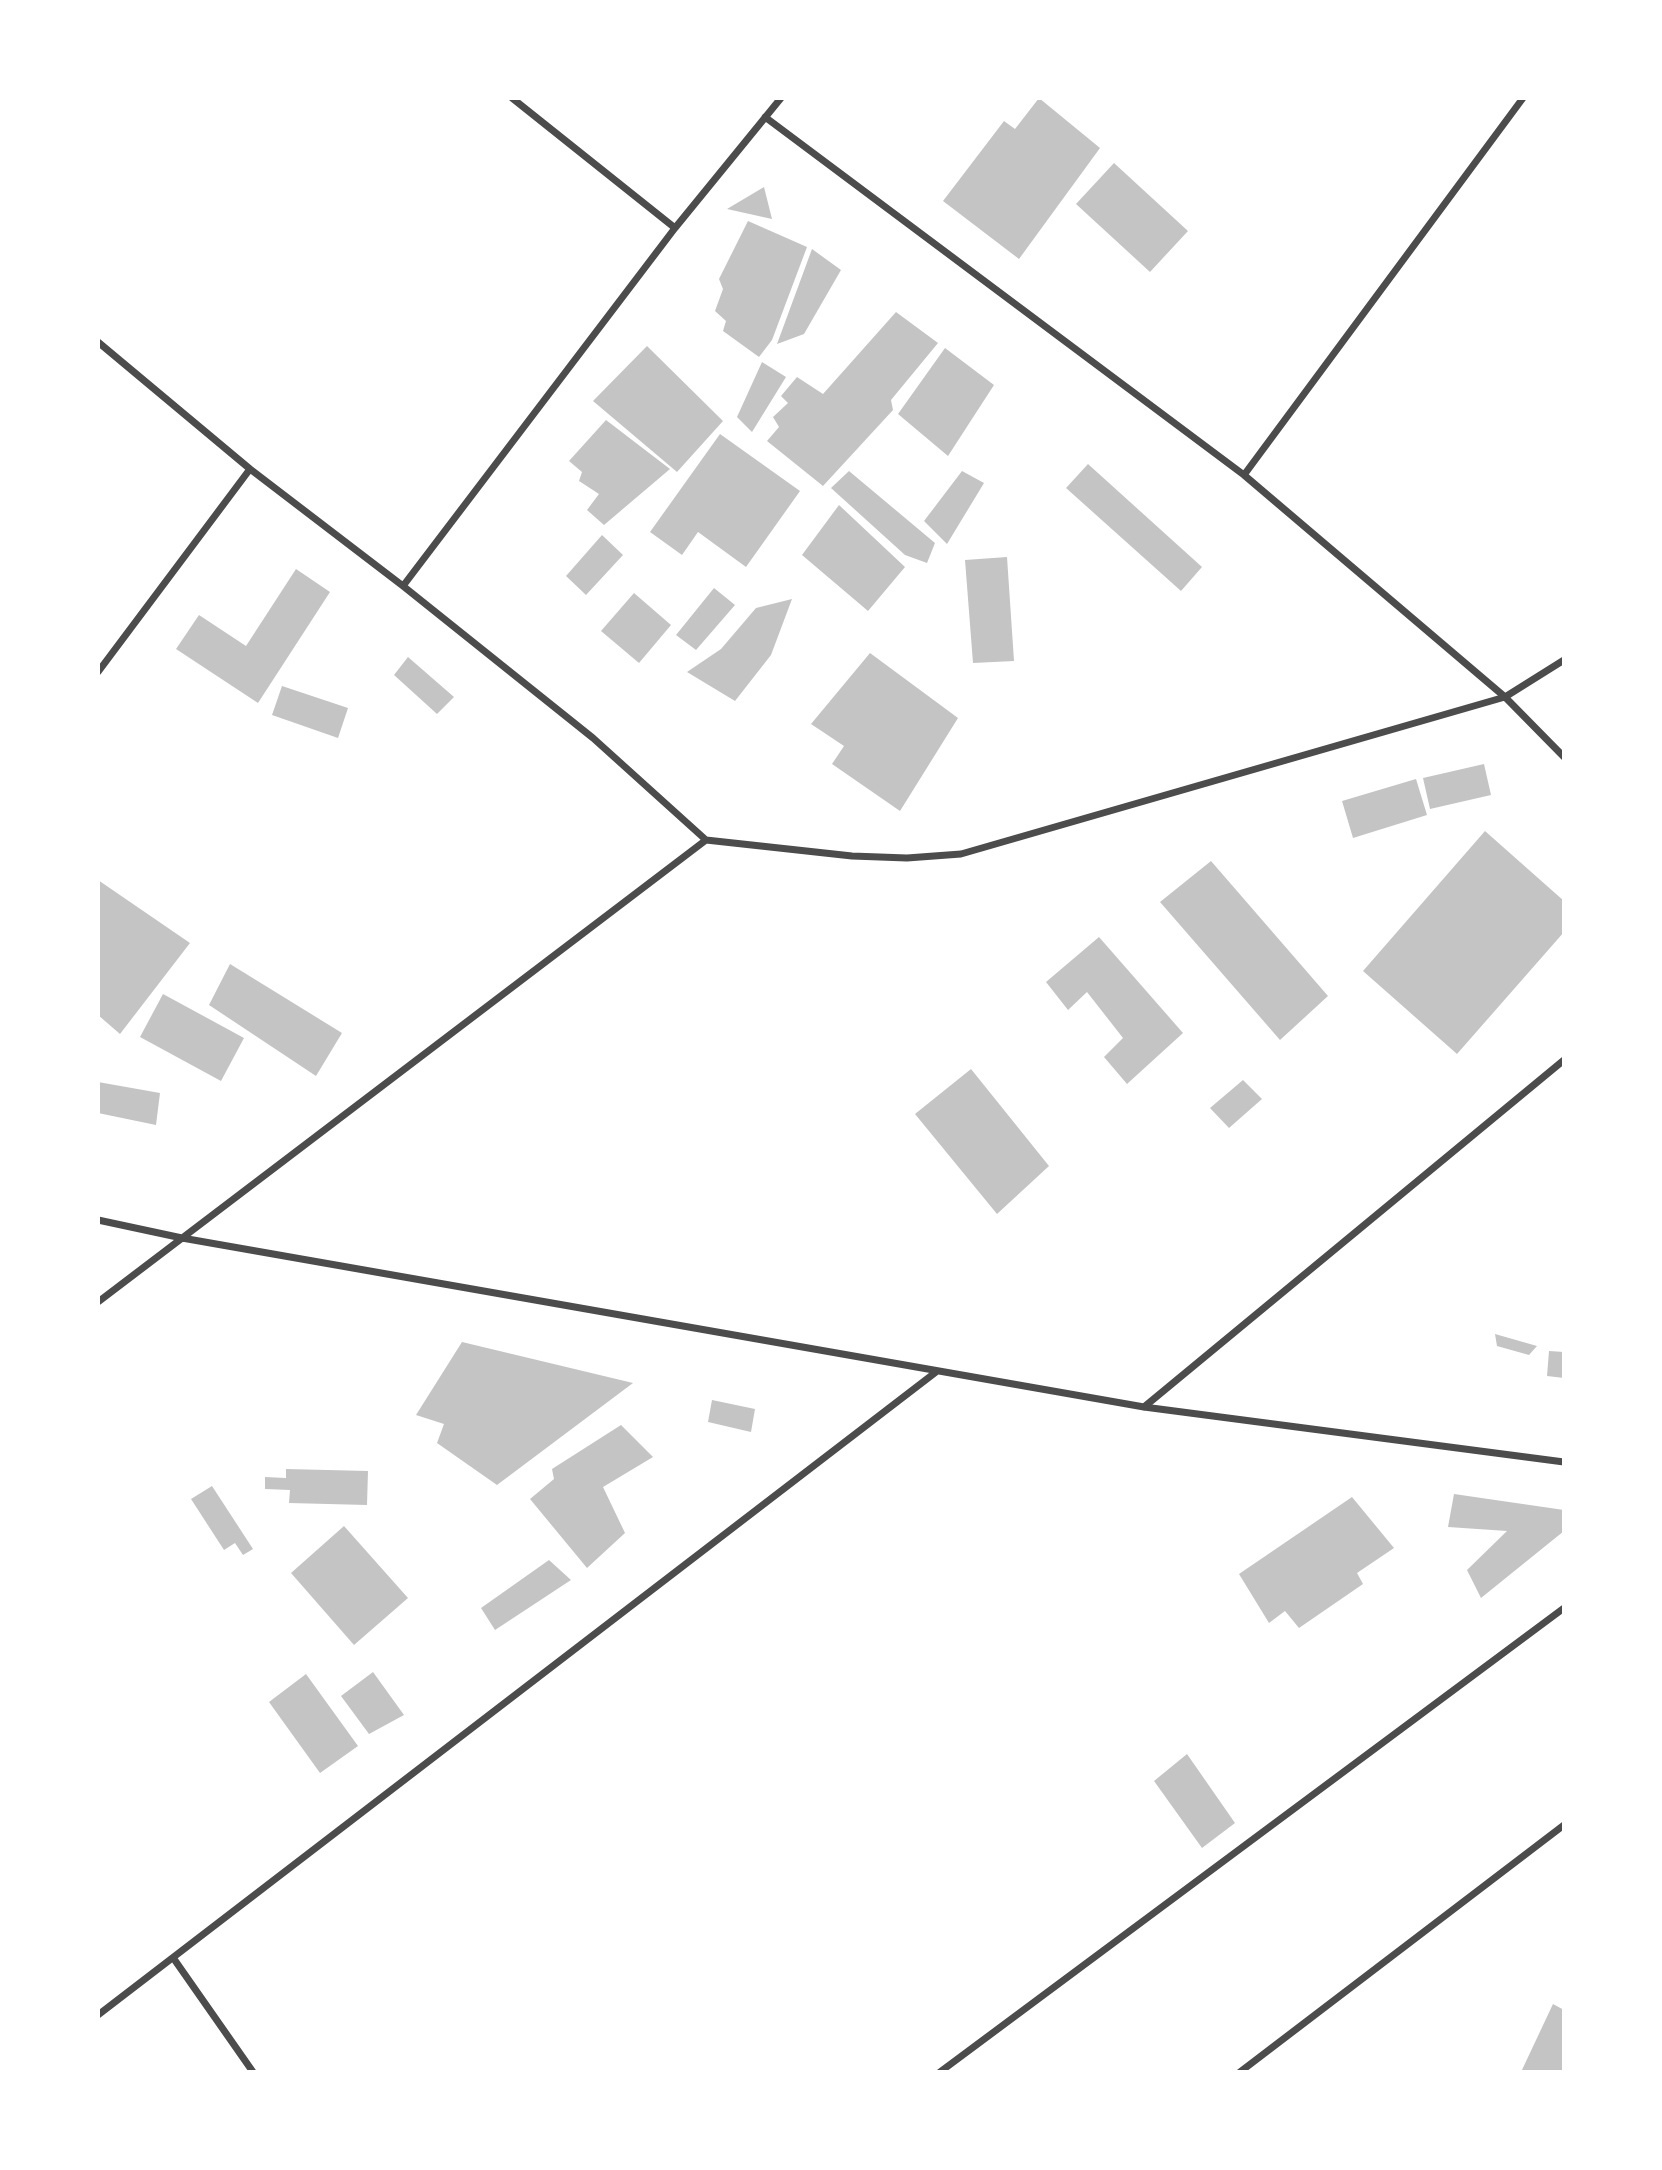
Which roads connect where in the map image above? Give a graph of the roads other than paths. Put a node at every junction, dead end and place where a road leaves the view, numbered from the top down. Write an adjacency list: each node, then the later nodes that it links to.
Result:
1 (512, 98): 5 (street)
2 (781, 98): 4 (street)
3 (1523, 98): 8 (street)
4 (765, 117): 5 (street); 8 (street)
5 (675, 228): 9 (street)
6 (98, 342): 7 (street)
7 (250, 470): 9 (street); 11 (street)
8 (1244, 475): 12 (street)
9 (403, 586): 14 (street)
10 (1564, 660): 12 (street)
11 (98, 672)
12 (1505, 697): 13 (street); 14 (street)
13 (1564, 757)
14 (706, 840): 17 (street)
15 (1564, 1060): 20 (street)
16 (98, 1220): 17 (street)
17 (182, 1238): 18 (street); 19 (street)
18 (98, 1302)
19 (936, 1372): 20 (street); 24 (street)
20 (1144, 1407): 21 (street)
21 (1564, 1462)
22 (1564, 1608): 27 (street)
23 (1564, 1825): 28 (street)
24 (174, 1959): 25 (street); 26 (street)
25 (98, 2015)
26 (253, 2072)
27 (940, 2072)
28 (1240, 2072)

